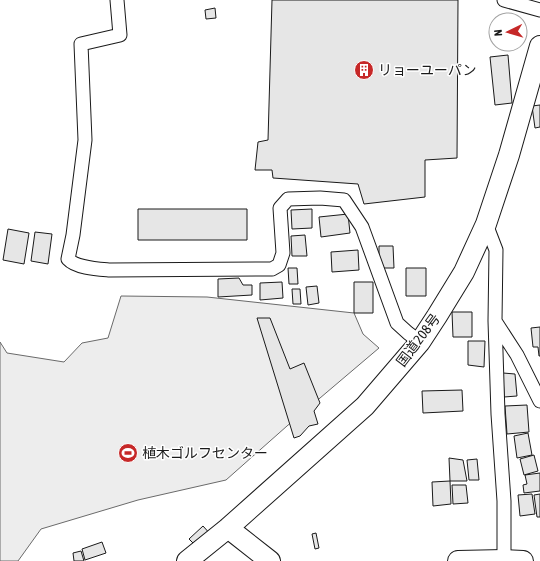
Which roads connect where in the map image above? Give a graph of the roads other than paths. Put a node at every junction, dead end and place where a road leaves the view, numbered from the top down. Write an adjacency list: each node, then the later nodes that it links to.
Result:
1 (117, 0): 7 (street)
2 (504, 0): 3 (street)
3 (540, 10)
4 (540, 46): 5 (highway, 国道208号)
5 (486, 224): 6 (street); 7 (highway, 国道208号)
6 (495, 321): 8 (street); 13 (street)
7 (420, 342): 9 (highway, 国道208号)
8 (540, 402)
9 (228, 528): 10 (highway, 国道208号); 11 (highway)
10 (191, 559)
11 (270, 561)
12 (458, 561): 13 (highway)
13 (510, 561)

